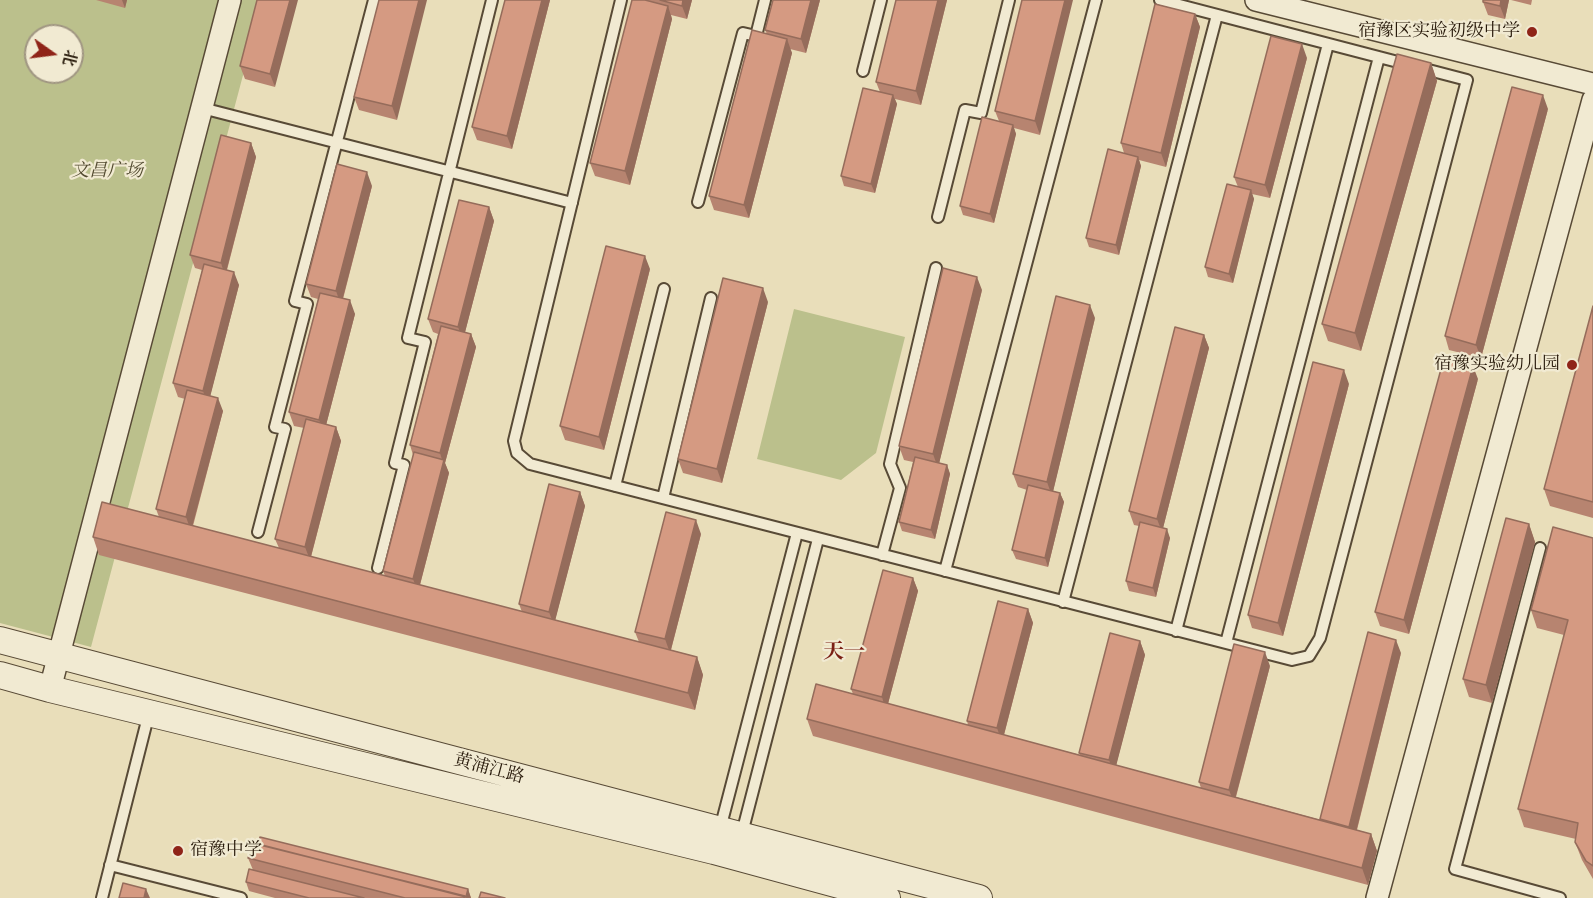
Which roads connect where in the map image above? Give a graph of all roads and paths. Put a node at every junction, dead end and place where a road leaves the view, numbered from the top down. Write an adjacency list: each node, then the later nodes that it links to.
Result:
1 (230, 0): 17 (street)
2 (374, 0): 18 (lane)
3 (492, 0): 19 (lane)
4 (621, 0): 21 (lane)
5 (765, 0): 20 (lane)
6 (881, 0): 14 (lane)
7 (1009, 0): 22 (lane)
8 (1096, 0): 34 (lane)
9 (1160, 0): 11 (lane)
10 (1256, 0): 15 (street)
11 (1216, 15): 12 (lane); 35 (lane)
12 (1328, 44): 13 (lane); 36 (lane)
13 (1379, 57): 38 (lane); 38 (lane)
14 (863, 71)
15 (1593, 84)
16 (1593, 100): 49 (street)
17 (202, 108): 18 (lane); 39 (street)
18 (337, 143): 19 (lane); 28 (lane)
19 (450, 172): 21 (lane); 33 (lane)
20 (698, 202)
21 (572, 203): 26 (lane)
22 (938, 217)
23 (936, 268): 32 (lane)
24 (664, 289): 26 (lane)
25 (711, 298): 27 (lane)
26 (615, 486): 27 (lane)
27 (663, 498): 29 (lane)
28 (258, 532)
29 (797, 533): 30 (lane); 43 (lane)
30 (818, 538): 32 (lane); 43 (lane)
31 (1540, 548): 50 (lane)
32 (882, 555): 34 (lane)
33 (378, 568)
34 (945, 571): 35 (lane)
35 (1063, 602): 36 (lane)
36 (1176, 631): 38 (lane)
37 (0, 640): 39 (street, 黄浦江路)
38 (1226, 643)
39 (59, 656): 41 (street); 43 (street, 黄浦江路)
40 (0, 675): 41 (street, 黄浦江路)
41 (50, 689): 42 (street, 黄浦江路)
42 (149, 713): 43 (street, 黄浦江路); 44 (lane)
43 (728, 843): 47 (street, 黄浦江路); 48 (street, 黄浦江路)
44 (110, 865): 45 (lane); 46 (lane)
45 (102, 898)
46 (241, 898)
47 (887, 898)
48 (979, 898)
49 (1377, 898)
50 (1559, 898)

